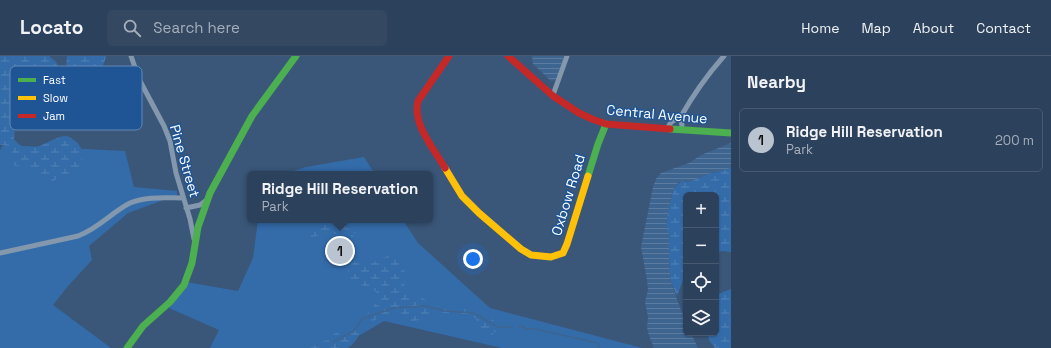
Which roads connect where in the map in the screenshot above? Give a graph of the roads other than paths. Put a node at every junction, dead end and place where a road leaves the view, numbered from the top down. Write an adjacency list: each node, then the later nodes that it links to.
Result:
1 (131, 56): 7 (street, Pine Street)
2 (296, 56): 16 (street)
3 (449, 56): 11 (street, Oxbow Road)
4 (508, 56): 9 (street, Central Avenue)
5 (567, 56): 9 (street)
6 (724, 56): 10 (street)
7 (134, 66)
8 (142, 85): 15 (street, Pine Street)
9 (554, 95): 11 (street, Central Avenue)
10 (680, 118): 12 (street); 13 (street)
11 (606, 124): 12 (street, Central Avenue)
12 (667, 129): 13 (street, Central Avenue)
13 (681, 130): 14 (street, Central Avenue)
14 (731, 133)
15 (182, 198): 17 (street, Pine Street); 19 (street)
16 (208, 199): 17 (street, Pine Street); 18 (street)
17 (186, 208): 18 (street, Pine Street)
18 (195, 246): 20 (street)
19 (0, 253)
20 (127, 348)

